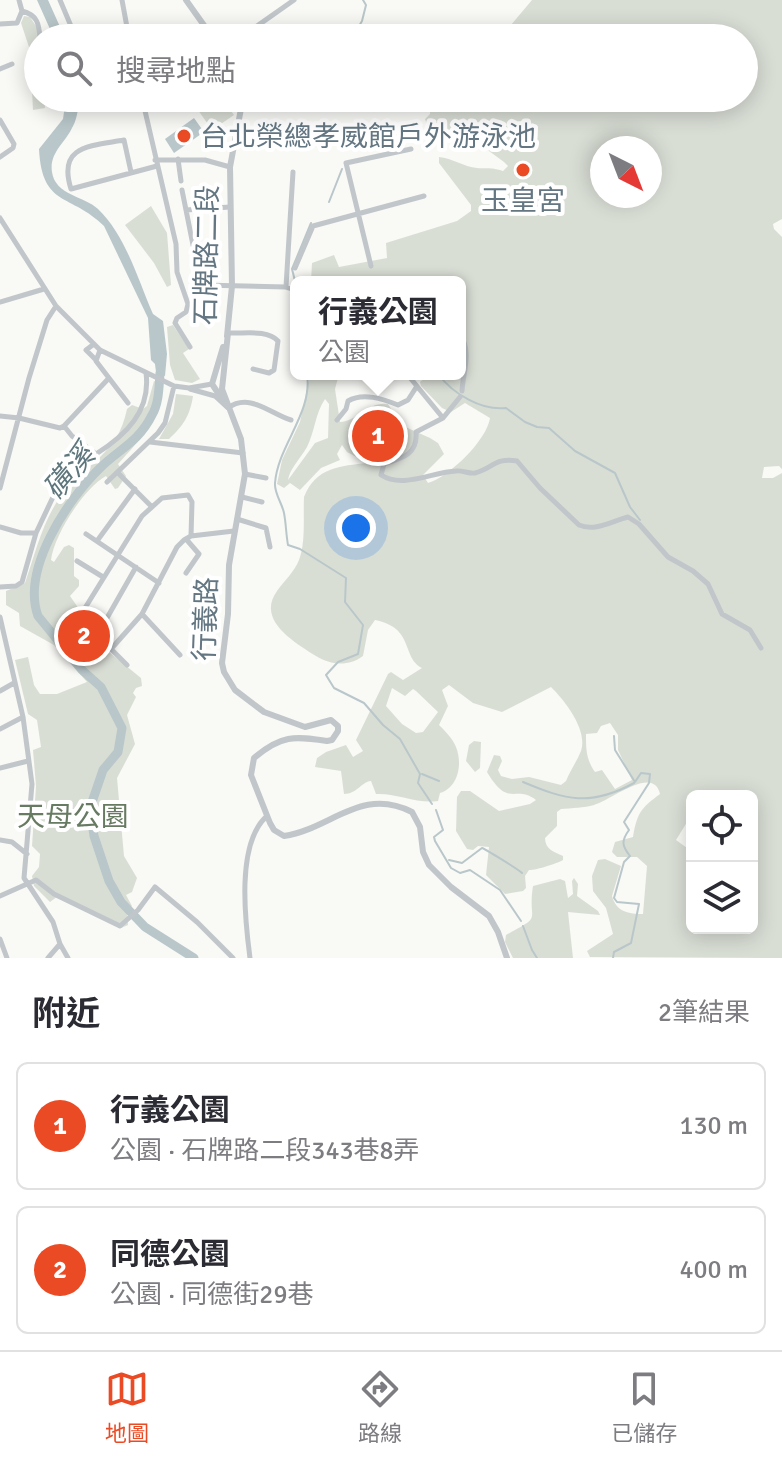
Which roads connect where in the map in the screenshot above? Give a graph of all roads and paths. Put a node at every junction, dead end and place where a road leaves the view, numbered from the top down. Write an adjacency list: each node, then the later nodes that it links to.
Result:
1 (19, 0): 6 (street)
2 (60, 0): 9 (street)
3 (122, 0): 10 (street)
4 (186, 0): 11 (street)
5 (294, 0): 12 (street)
6 (22, 11): 7 (street); 8 (street)
7 (0, 24)
8 (37, 24)
9 (70, 24)
10 (126, 24)
11 (203, 24)
12 (260, 24)
13 (12, 64): 14 (street)
14 (0, 69)
15 (145, 112): 21 (street)
16 (240, 112): 22 (street, 石牌路二段)
17 (0, 120): 19 (street)
18 (411, 149): 30 (street)
19 (0, 157)
20 (178, 159): 21 (street); 22 (street); 25 (street)
21 (156, 163): 23 (street); 43 (street)
22 (230, 167): 28 (street, 石牌路二段)
23 (131, 172): 23 (street)
24 (293, 172): 35 (street)
25 (181, 181)
26 (182, 190): 29 (street)
27 (424, 196): 30 (street)
28 (230, 207): 29 (street); 34 (street, 石牌路二段)
29 (186, 210): 34 (street)
30 (359, 213): 32 (street); 33 (street)
31 (0, 218): 37 (street)
32 (371, 266)
33 (295, 268)
34 (232, 286): 35 (street); 40 (street, 石牌路二段)
35 (286, 287): 36 (street)
36 (290, 288)
37 (44, 289): 38 (street); 39 (street)
38 (0, 302)
39 (56, 306): 41 (street); 59 (street)
40 (228, 333): 46 (street); 52 (street, 石牌路二段); 57 (street)
41 (94, 344): 44 (street); 45 (street)
42 (466, 345): 47 (street)
43 (190, 347)
44 (100, 350): 45 (street); 48 (street)
45 (96, 361): 49 (street)
46 (253, 369)
47 (466, 372)
48 (148, 374): 53 (street); 63 (street)
49 (109, 378): 56 (street); 63 (street)
50 (412, 380): 54 (street)
51 (464, 380): 60 (street)
52 (212, 384): 55 (street); 57 (street)
53 (174, 386): 55 (street); 64 (street)
54 (417, 386): 60 (street); 62 (street)
55 (189, 388): 57 (street)
56 (128, 403)
57 (228, 408): 61 (street); 65 (street, 行義路)
58 (0, 416): 59 (street)
59 (19, 418): 63 (street); 70 (street)
60 (443, 418): 94 (street)
61 (291, 420)
62 (337, 420)
63 (64, 426)
64 (150, 442): 65 (street); 66 (street)
65 (244, 453): 67 (street, 行義路)
66 (118, 472): 69 (street); 71 (street)
67 (245, 474): 68 (street); 73 (street, 行義路)
68 (266, 478)
69 (107, 482)
70 (0, 488)
71 (135, 489): 75 (street); 82 (street)
72 (53, 497): 79 (street)
73 (242, 497): 74 (street); 76 (street, 行義路)
74 (262, 502)
75 (151, 506): 81 (street); 84 (street)
76 (237, 519): 78 (street, 行義路); 83 (street)
77 (0, 527): 79 (street)
78 (234, 531): 81 (street); 104 (street, 行義路)
79 (36, 533): 90 (street)
80 (86, 534): 82 (street)
81 (189, 537): 87 (street); 89 (street)
82 (97, 541): 84 (street)
83 (270, 547)
84 (116, 554): 86 (street); 88 (street)
85 (77, 561): 88 (street)
86 (136, 567): 89 (street); 93 (street)
87 (186, 573)
88 (103, 577): 93 (street)
89 (159, 583): 91 (street)
90 (0, 587)
91 (142, 614): 95 (street); 96 (street)
92 (0, 617): 98 (street)
93 (99, 632): 95 (street)
94 (761, 648)
95 (111, 649): 97 (street)
96 (180, 655)
97 (127, 665)
98 (14, 683): 99 (street); 100 (street)
99 (0, 691)
100 (23, 717): 101 (street); 102 (street)
101 (0, 729)
102 (28, 761): 103 (street); 106 (street)
103 (0, 768)
104 (267, 816): 115 (street); 116 (street)
105 (0, 840): 106 (street)
106 (27, 854): 107 (street)
107 (26, 883): 108 (street); 110 (street); 114 (street)
108 (0, 896)
109 (0, 939): 111 (street)
110 (60, 944): 112 (street); 113 (street)
111 (7, 958)
112 (48, 958)
113 (68, 958)
114 (233, 958)
115 (250, 958)
116 (507, 958)

